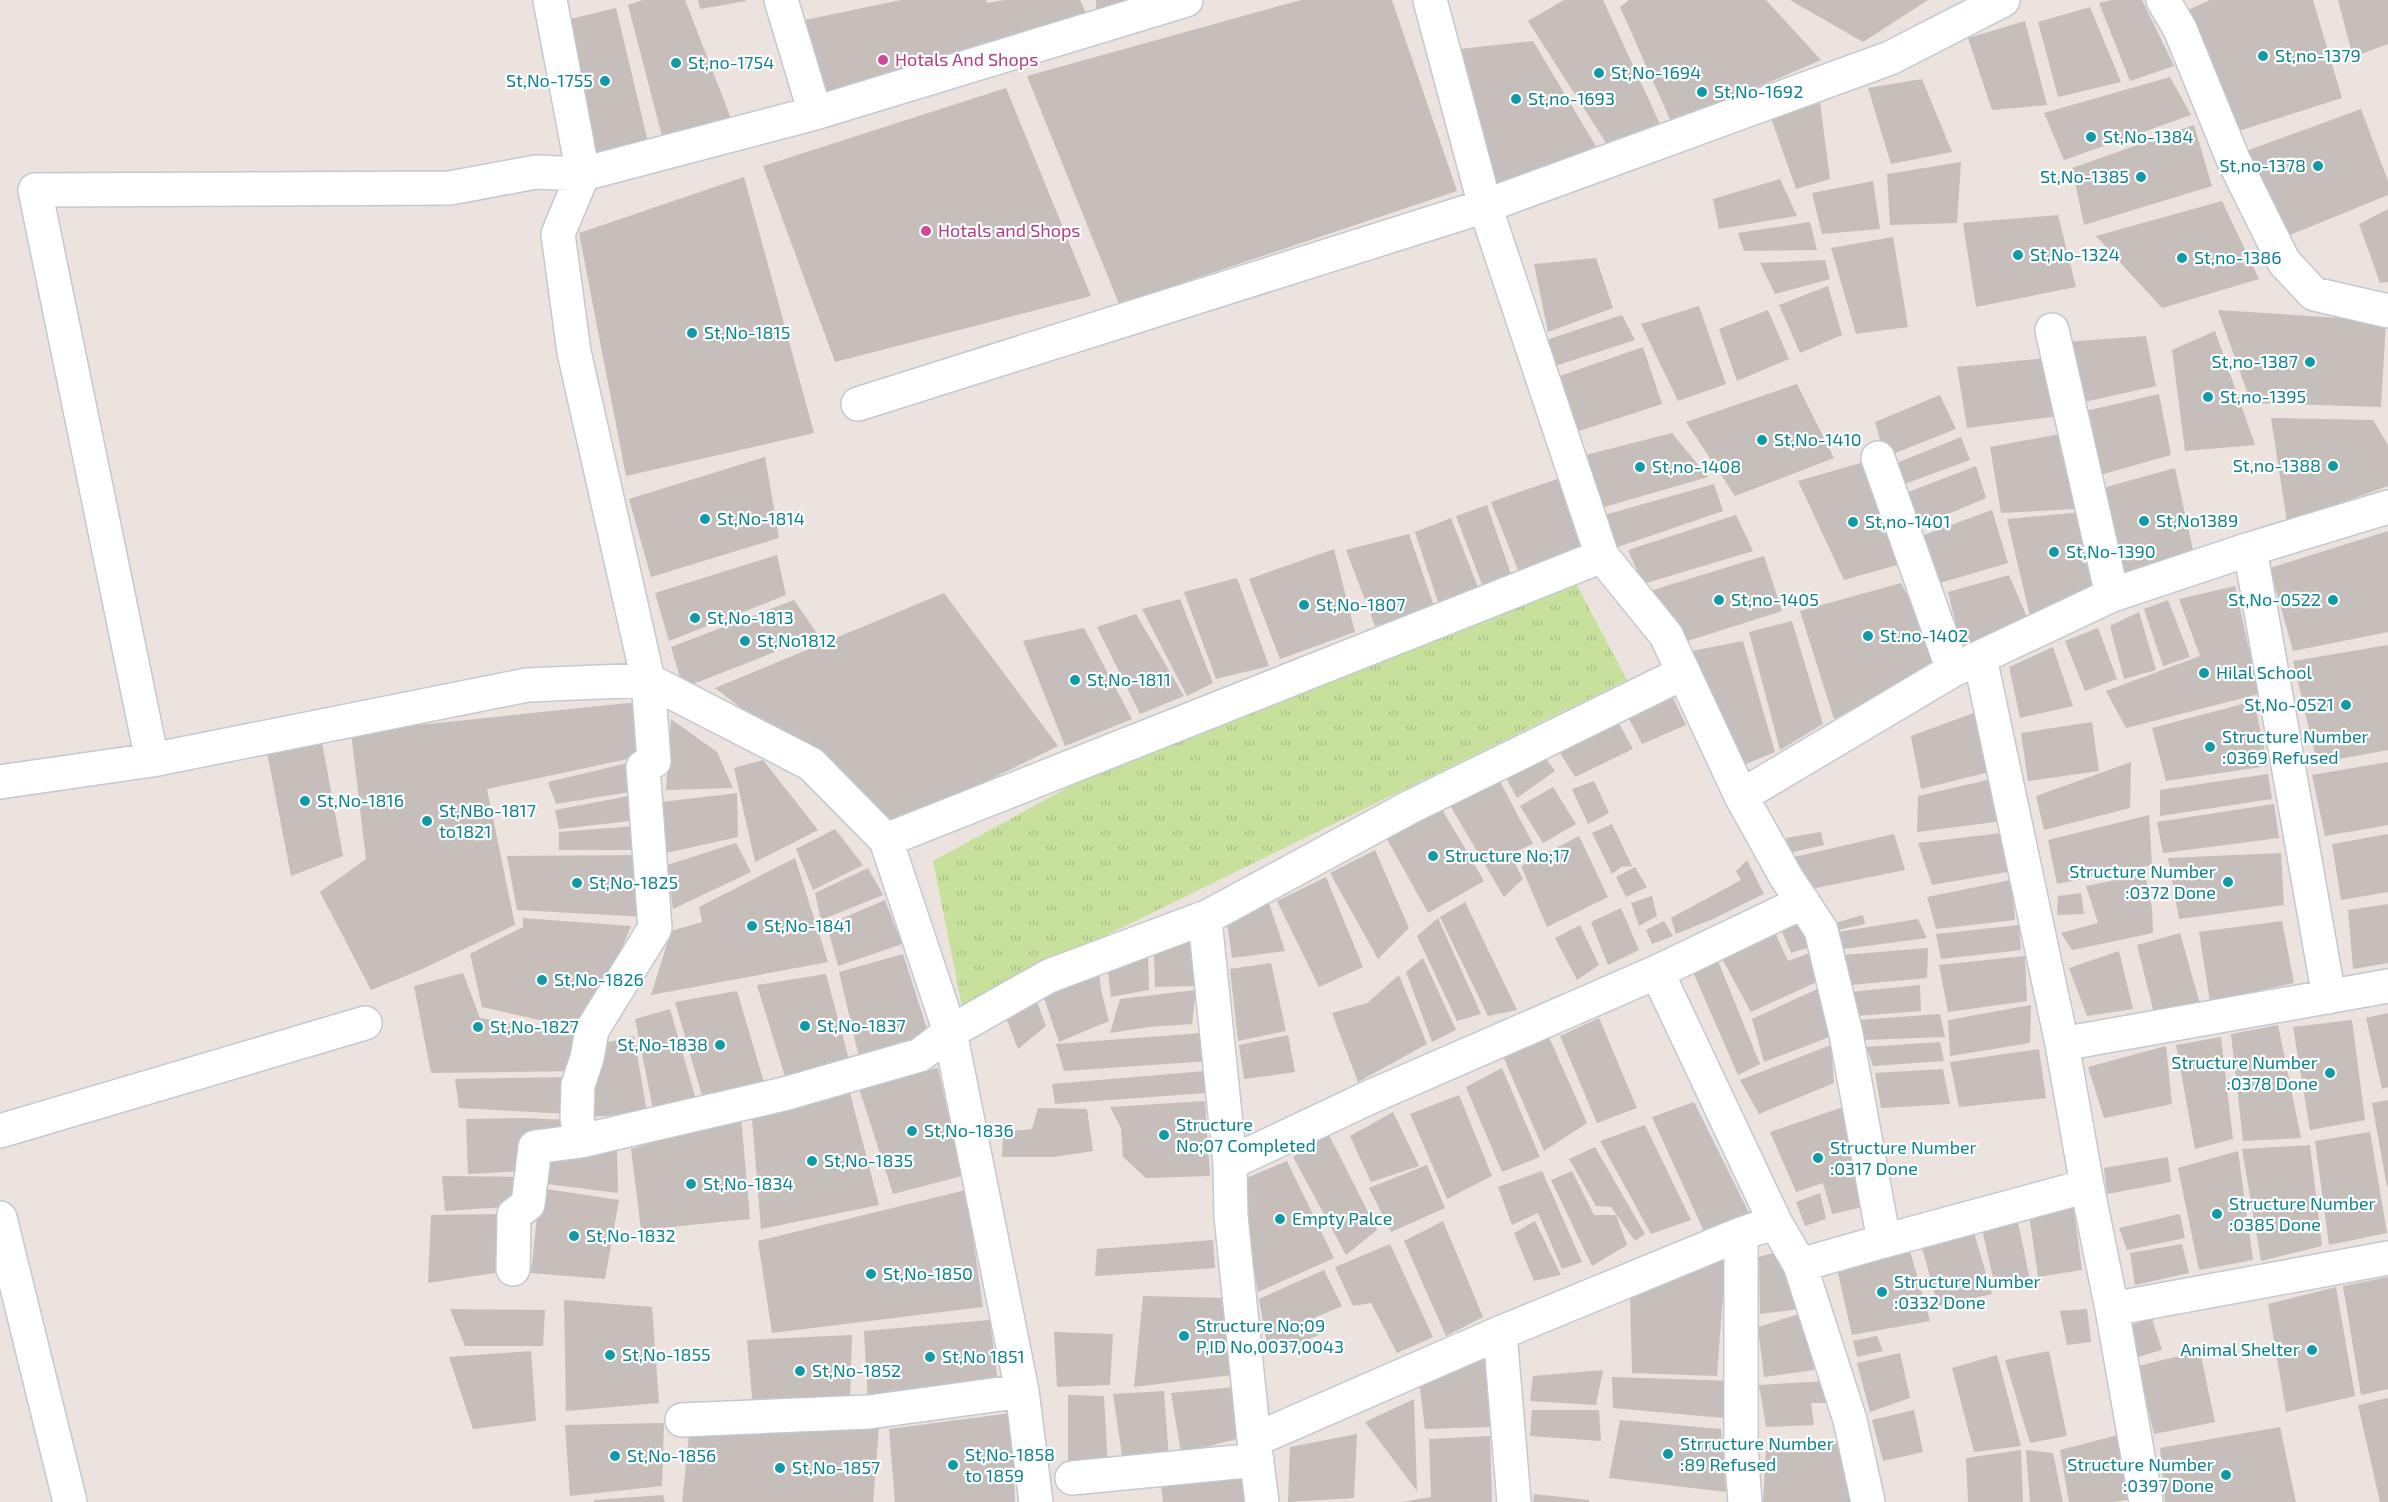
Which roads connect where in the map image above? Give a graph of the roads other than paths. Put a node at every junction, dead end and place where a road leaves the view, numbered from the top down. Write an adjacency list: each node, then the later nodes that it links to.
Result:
1 (550, 0): 8 (street)
2 (782, 0): 7 (street)
3 (1186, 0): 7 (street)
4 (1430, 0): 9 (street)
5 (2003, 0): 9 (street)
6 (2163, 0): 10 (street)
7 (815, 113): 8 (street)
8 (584, 174): 20 (street); 21 (street)
9 (1485, 206): 12 (street); 16 (street)
10 (2388, 312)
11 (2052, 330): 17 (street)
12 (858, 404)
13 (1878, 458): 18 (street)
14 (2388, 507): 15 (street)
15 (2250, 549): 17 (street); 29 (street)
16 (1602, 556): 19 (street); 24 (street)
17 (2112, 595): 18 (street)
18 (1966, 664): 23 (street); 32 (street)
19 (1683, 673): 23 (street); 26 (street)
20 (648, 680): 21 (street); 24 (street); 34 (street)
21 (152, 760): 22 (street)
22 (0, 782)
23 (1741, 796): 25 (street)
24 (886, 840): 31 (street)
25 (1803, 902): 27 (street); 40 (street)
26 (1209, 916): 31 (street); 35 (street)
27 (1657, 972): 35 (street); 38 (street)
28 (2388, 986): 29 (street)
29 (2329, 997): 32 (street)
30 (365, 1023): 33 (street)
31 (950, 1032): 34 (street); 46 (street)
32 (2062, 1044): 36 (street)
33 (0, 1131)
34 (581, 1141): 43 (street)
35 (1230, 1163): 48 (street)
36 (2087, 1186): 40 (street); 44 (street)
37 (0, 1218): 50 (street)
38 (1775, 1222): 39 (street); 42 (street)
39 (1741, 1234): 45 (street); 54 (street)
40 (1884, 1241): 42 (street)
41 (2388, 1258): 44 (street)
42 (1800, 1265): 55 (street)
43 (513, 1269)
44 (2112, 1309): 56 (street)
45 (1500, 1333): 48 (street); 53 (street)
46 (1022, 1390): 47 (street); 51 (street)
47 (682, 1420)
48 (1255, 1450): 49 (street); 52 (street)
49 (1072, 1478)
50 (70, 1502)
51 (1036, 1502)
52 (1262, 1502)
53 (1514, 1502)
54 (1745, 1502)
55 (1868, 1502)
56 (2146, 1502)

